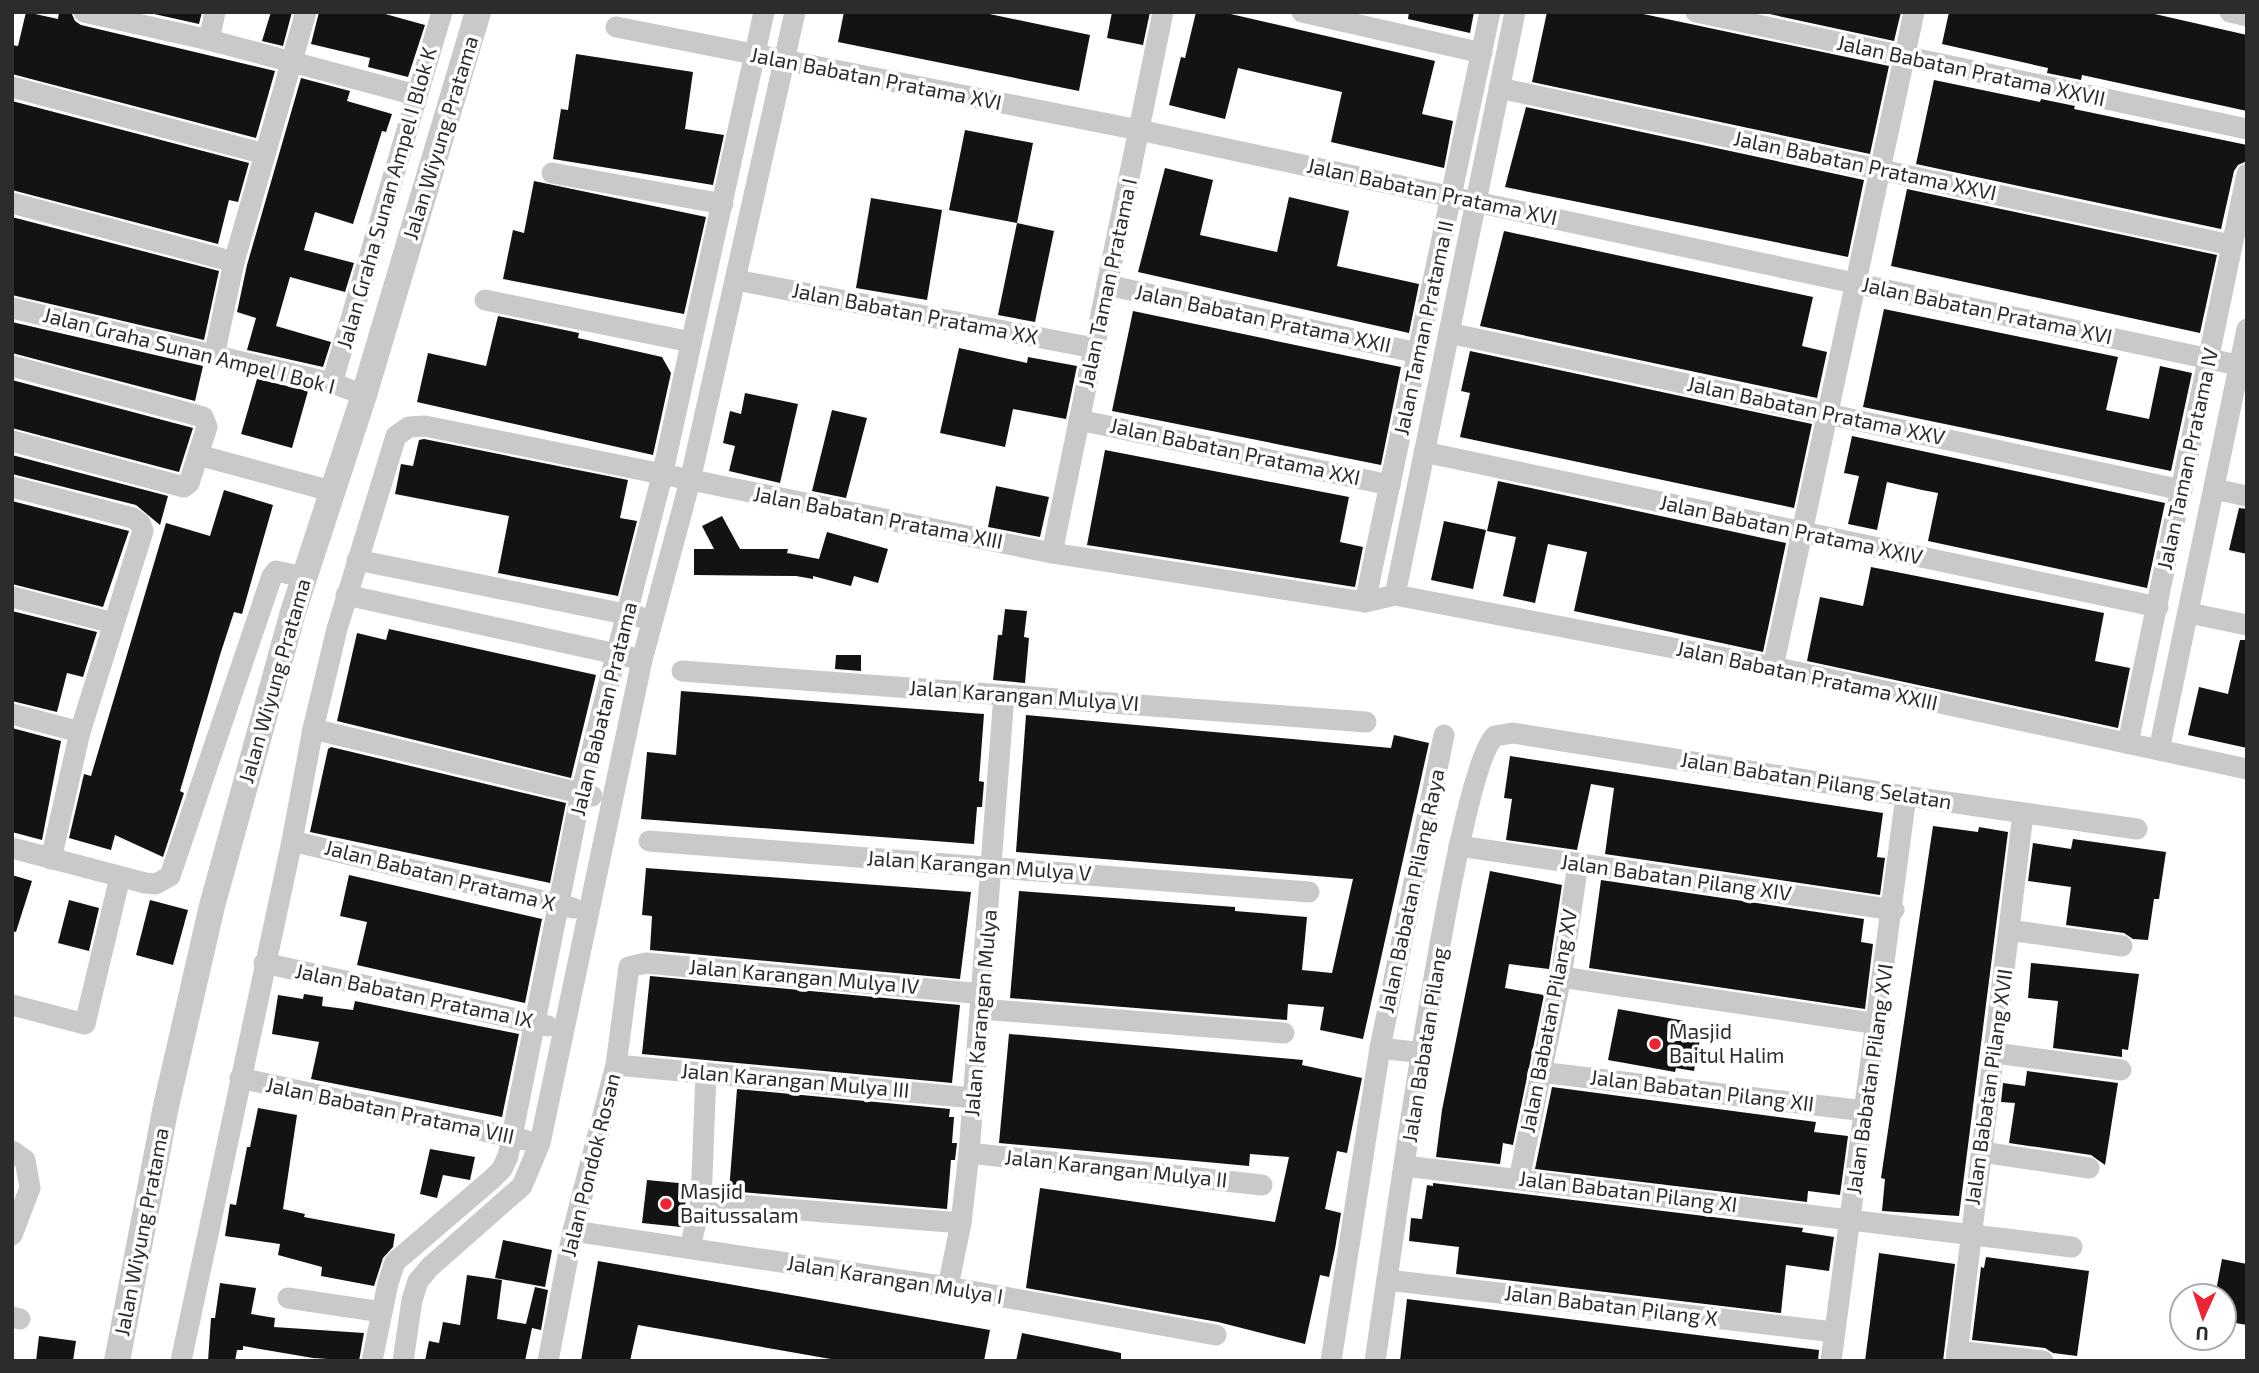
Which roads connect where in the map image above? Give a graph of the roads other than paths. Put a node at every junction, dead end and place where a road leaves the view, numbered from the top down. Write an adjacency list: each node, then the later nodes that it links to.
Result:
1 (84, 12): 17 (street)
2 (215, 12): 17 (street)
3 (306, 12): 22 (street)
4 (442, 12): 25 (street, Jalan Graha Sunan Ampel I Blok K)
5 (478, 12): 53 (street, Jalan Wiyung Pratama)
6 (764, 12): 19 (street, Jalan Babatan Pratama)
7 (795, 12): 21 (street, Jalan Babatan Pratama)
8 (1163, 12): 27 (street, Jalan Taman Pratama I)
9 (1302, 12): 18 (street)
10 (1490, 12): 18 (street, Jalan Taman Pratama II)
11 (1515, 12): 24 (street, Jalan Taman Pratama II)
12 (1696, 12): 20 (street, Jalan Babatan Pratama XXVII)
13 (1914, 12): 20 (street)
14 (2230, 12): 15 (street)
15 (2247, 16)
16 (615, 27): 19 (street, Jalan Babatan Pratama XVI)
17 (209, 40): 22 (street)
18 (1482, 52): 32 (street, Jalan Taman Pratama II)
19 (755, 56): 21 (street, Jalan Babatan Pratama XVI); 35 (street, Jalan Babatan Pratama)
20 (1905, 57): 26 (street, Jalan Babatan Pratama XXVII); 29 (street)
21 (785, 61): 27 (street, Jalan Babatan Pratama XVI); 38 (street, Jalan Babatan Pratama)
22 (293, 63): 25 (street); 28 (street)
23 (12, 87): 28 (street)
24 (1499, 88): 29 (street, Jalan Babatan Pratama XXVI); 33 (street, Jalan Taman Pratama II)
25 (416, 95): 52 (street, Jalan Graha Sunan Ampel I Blok K)
26 (2247, 129)
27 (1139, 130): 32 (street, Jalan Babatan Pratama XVI); 40 (street, Jalan Taman Pratama I)
28 (265, 154): 37 (street)
29 (1880, 170): 36 (street, Jalan Babatan Pratama XXVI); 39 (street)
30 (552, 173): 35 (street)
31 (2247, 174): 36 (street, Jalan Taman Pratama IV)
32 (1451, 196): 33 (street, Jalan Babatan Pratama XVI); 47 (street, Jalan Taman Pratama II)
33 (1476, 201): 39 (street, Jalan Babatan Pratama XVI); 44 (street, Jalan Taman Pratama II)
34 (12, 203): 37 (street)
35 (723, 204): 45 (street, Jalan Babatan Pratama)
36 (2231, 245): 49 (street, Jalan Taman Pratama IV)
37 (234, 262): 48 (street)
38 (736, 280): 46 (street, Jalan Babatan Pratama XX); 60 (street, Jalan Babatan Pratama)
39 (1856, 283): 49 (street, Jalan Babatan Pratama XVI); 54 (street)
40 (1107, 285): 46 (street, Jalan Taman Pratama I); 47 (street, Jalan Babatan Pratama XXII)
41 (485, 300): 45 (street)
42 (12, 308): 48 (street, Jalan Graha Sunan Ampel I Bok I)
43 (2247, 329): 51 (street, Jalan Taman Pratama IV)
44 (1449, 333): 54 (street, Jalan Babatan Pratama XXV); 57 (street, Jalan Taman Pratama II)
45 (691, 342): 59 (street, Jalan Babatan Pratama)
46 (1094, 348): 55 (street, Jalan Taman Pratama I)
47 (1418, 353): 61 (street, Jalan Taman Pratama II)
48 (214, 356): 52 (street, Jalan Graha Sunan Ampel I Bok I)
49 (2209, 359): 51 (street, Jalan Babatan Pratama XVI); 64 (street, Jalan Taman Pratama IV)
50 (12, 366): 58 (street)
51 (2243, 366): 63 (street, Jalan Taman Pratama IV)
52 (332, 383): 53 (street, Jalan Graha Sunan Ampel I Bok I)
53 (365, 395): 65 (street, Jalan Wiyung Pratama)
54 (1828, 414): 64 (street, Jalan Babatan Pratama XXV); 67 (street)
55 (1079, 420): 61 (street, Jalan Babatan Pratama XXI); 68 (street, Jalan Taman Pratama I)
56 (12, 441): 58 (street)
57 (1424, 452): 67 (street, Jalan Babatan Pratama XXIV); 72 (street, Jalan Taman Pratama II)
58 (198, 455): 65 (street)
59 (662, 476): 60 (street, Jalan Babatan Pratama XIII); 69 (street, Jalan Babatan Pratama XIII); 77 (street, Jalan Babatan Pratama)
60 (690, 481): 68 (street, Jalan Babatan Pratama XIII); 78 (street, Jalan Babatan Pratama)
61 (1390, 485): 74 (street, Jalan Taman Pratama II)
62 (12, 487): 79 (street)
63 (2214, 489): 66 (street); 76 (street, Jalan Taman Pratama IV)
64 (2182, 490): 75 (street, Jalan Taman Pratama IV)
65 (331, 491): 70 (street, Jalan Wiyung Pratama)
66 (2247, 496)
67 (1802, 532): 75 (street, Jalan Babatan Pratama XXIV); 83 (street)
68 (1052, 553): 74 (street, Jalan Babatan Pratama XIII)
69 (357, 559): 71 (street); 77 (street)
70 (304, 577): 107 (street); 156 (street, Jalan Wiyung Pratama)
71 (346, 595): 81 (street); 88 (street)
72 (1395, 596): 74 (street, Jalan Babatan Pratama XXIII); 83 (street, Jalan Babatan Pratama XXIII)
73 (12, 597): 79 (street)
74 (1365, 602)
75 (2158, 607): 92 (street, Jalan Taman Pratama IV)
76 (2189, 613): 80 (street); 93 (street, Jalan Taman Pratama IV)
77 (628, 614): 78 (street); 81 (street, Jalan Babatan Pratama)
78 (652, 620): 82 (street, Jalan Babatan Pratama)
79 (113, 624): 89 (street)
80 (2247, 625)
81 (618, 654): 82 (street); 95 (street, Jalan Babatan Pratama)
82 (642, 660): 97 (street, Jalan Babatan Pratama)
83 (1773, 667): 92 (street, Jalan Babatan Pratama XXIII)
84 (682, 671): 85 (street, Jalan Karangan Mulya VI)
85 (1004, 695): 87 (street, Jalan Karangan Mulya VI); 106 (street, Jalan Karangan Mulya)
86 (12, 714): 89 (street)
87 (1366, 722)
88 (313, 729): 95 (street); 100 (street)
89 (80, 732): 104 (street)
90 (1444, 735): 123 (street, Jalan Babatan Pilang Raya)
91 (1495, 736): 96 (street, Jalan Babatan Pilang Selatan); 102 (street, Jalan Babatan Pilang)
92 (2128, 743): 93 (street, Jalan Babatan Pratama XXIII)
93 (2159, 750): 94 (street, Jalan Babatan Pratama XXIII)
94 (2247, 769)
95 (581, 793): 97 (street); 109 (street, Jalan Babatan Pratama)
96 (1906, 796): 98 (street, Jalan Babatan Pilang Selatan); 110 (street, Jalan Babatan Pilang XVI)
97 (611, 801): 111 (street, Jalan Babatan Pratama)
98 (2023, 814): 99 (street, Jalan Babatan Pilang Selatan); 112 (street, Jalan Babatan Pilang XVII)
99 (2137, 829)
100 (292, 841): 109 (street, Jalan Babatan Pratama X); 114 (street)
101 (649, 841): 106 (street, Jalan Karangan Mulya V)
102 (1459, 846): 105 (street, Jalan Babatan Pilang XIV); 123 (street, Jalan Babatan Pilang)
103 (12, 848): 104 (street)
104 (51, 859): 107 (street)
105 (1578, 863): 110 (street, Jalan Babatan Pilang XIV); 116 (street, Jalan Babatan Pilang XV)
106 (993, 867): 108 (street, Jalan Karangan Mulya V); 117 (street, Jalan Karangan Mulya)
107 (120, 877): 118 (street)
108 (1309, 892)
109 (559, 905): 111 (street, Jalan Babatan Pratama X); 119 (street, Jalan Babatan Pratama)
110 (1894, 910): 120 (street, Jalan Babatan Pilang XVI)
111 (588, 912): 121 (street, Jalan Babatan Pratama)
112 (2009, 930): 113 (street); 124 (street, Jalan Babatan Pilang XVII)
113 (2122, 946)
114 (264, 963): 119 (street, Jalan Babatan Pratama IX); 129 (street)
115 (627, 969): 117 (street, Jalan Karangan Mulya IV); 125 (street, Jalan Pondok Rosan)
116 (1561, 977): 120 (street); 127 (street, Jalan Babatan Pilang XV)
117 (982, 1002): 122 (street, Jalan Karangan Mulya IV); 130 (street, Jalan Karangan Mulya)
118 (12, 1005)
119 (536, 1023): 121 (street, Jalan Babatan Pratama IX); 132 (street, Jalan Babatan Pratama)
120 (1878, 1024): 131 (street, Jalan Babatan Pilang XVI)
121 (563, 1030): 133 (street, Jalan Babatan Pratama)
122 (1284, 1033)
123 (1400, 1050): 137 (street, Jalan Babatan Pilang); 161 (street, Jalan Babatan Pilang Raya)
124 (1995, 1053): 126 (street); 135 (street, Jalan Babatan Pilang XVII)
125 (616, 1065): 128 (street, Jalan Karangan Mulya III); 144 (street, Jalan Pondok Rosan)
126 (2120, 1070)
127 (1540, 1072): 131 (street, Jalan Babatan Pilang XII); 139 (street, Jalan Babatan Pilang XV)
128 (706, 1073): 130 (street, Jalan Karangan Mulya III); 141 (street)
129 (240, 1078): 132 (street, Jalan Babatan Pratama VIII); 157 (street)
130 (974, 1098): 136 (street, Jalan Karangan Mulya)
131 (1865, 1111): 142 (street, Jalan Babatan Pilang XVI)
132 (513, 1138): 133 (street, Jalan Babatan Pratama VIII); 152 (street, Jalan Babatan Pratama)
133 (540, 1143): 159 (street, Jalan Babatan Pratama)
134 (12, 1151): 146 (street)
135 (1982, 1152): 138 (street); 145 (street, Jalan Babatan Pilang XVII)
136 (969, 1153): 140 (street, Jalan Karangan Mulya II); 143 (street, Jalan Karangan Mulya)
137 (1405, 1166): 139 (street, Jalan Babatan Pilang XI); 149 (street, Jalan Babatan Pilang)
138 (2090, 1168)
139 (1519, 1179): 142 (street, Jalan Babatan Pilang XI)
140 (1262, 1185)
141 (701, 1202): 143 (street); 147 (street)
142 (1851, 1220): 145 (street, Jalan Babatan Pilang XI); 153 (street, Jalan Babatan Pilang XVI)
143 (961, 1223): 150 (street, Jalan Karangan Mulya)
144 (573, 1231): 147 (street, Jalan Karangan Mulya I); 160 (street, Jalan Pondok Rosan)
145 (1969, 1234): 148 (street, Jalan Babatan Pilang XI); 155 (street, Jalan Babatan Pilang XVII)
146 (12, 1235)
147 (690, 1247): 150 (street, Jalan Karangan Mulya I)
148 (2072, 1247)
149 (1387, 1280): 153 (street, Jalan Babatan Pilang X); 162 (street, Jalan Babatan Pilang)
150 (948, 1287): 154 (street, Jalan Karangan Mulya I)
151 (288, 1298): 152 (street)
152 (382, 1312): 158 (street, Jalan Babatan Pratama)
153 (1834, 1332): 163 (street, Jalan Babatan Pilang XVI)
154 (1216, 1335)
155 (1956, 1356): 164 (street)
156 (117, 1361)
157 (181, 1361)
158 (372, 1361)
159 (402, 1361)
160 (548, 1361)
161 (1331, 1361)
162 (1375, 1361)
163 (1831, 1361)
164 (2043, 1361)

